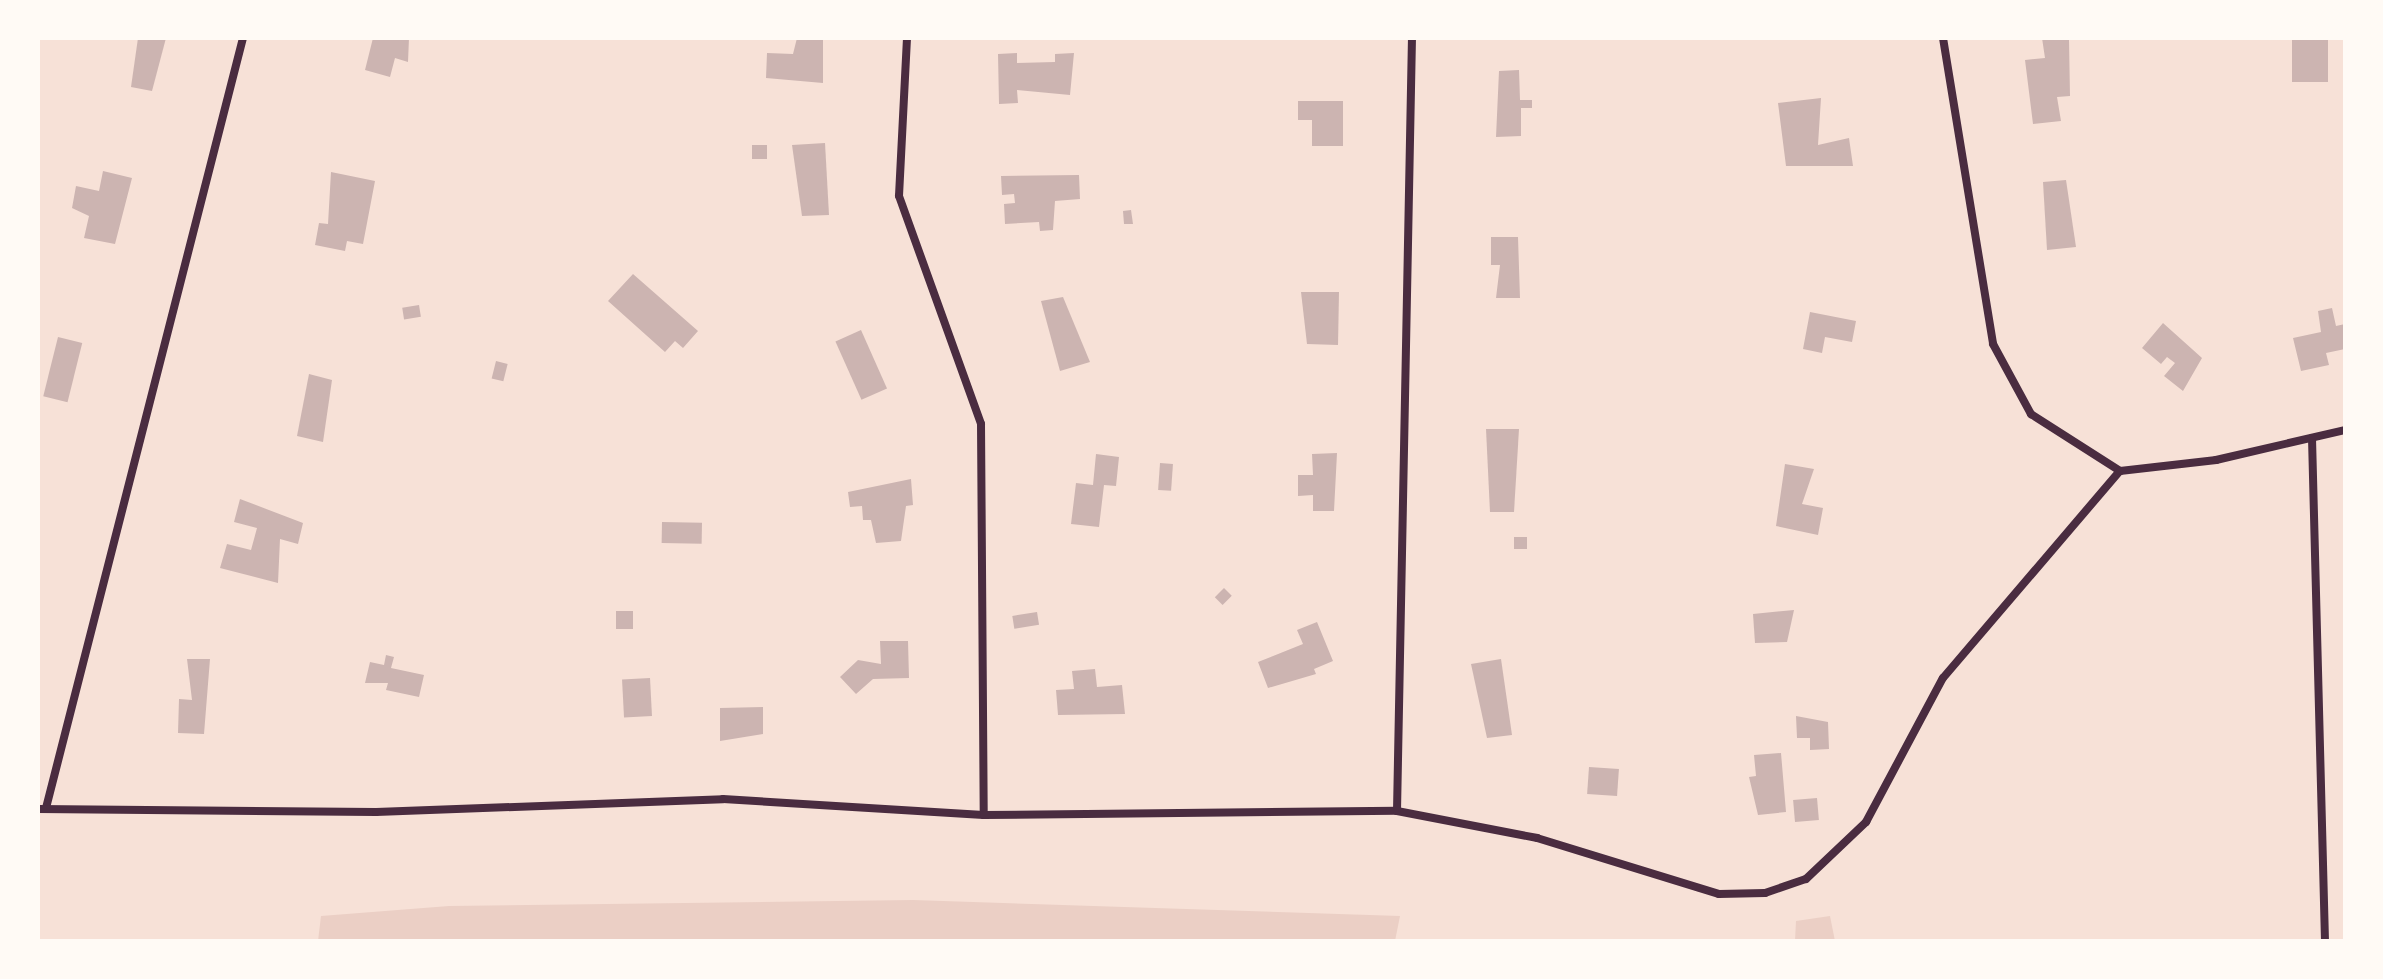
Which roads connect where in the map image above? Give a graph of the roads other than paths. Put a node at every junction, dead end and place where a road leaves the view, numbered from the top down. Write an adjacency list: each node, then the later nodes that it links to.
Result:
1 (243, 38): 8 (street)
2 (907, 38): 10 (street)
3 (1412, 38): 9 (street)
4 (1943, 38): 7 (street)
5 (2345, 430): 6 (street)
6 (2312, 438): 7 (street); 11 (street)
7 (2120, 471): 9 (street)
8 (42, 808): 10 (street)
9 (1397, 811): 10 (street)
10 (984, 815)
11 (2325, 941)

